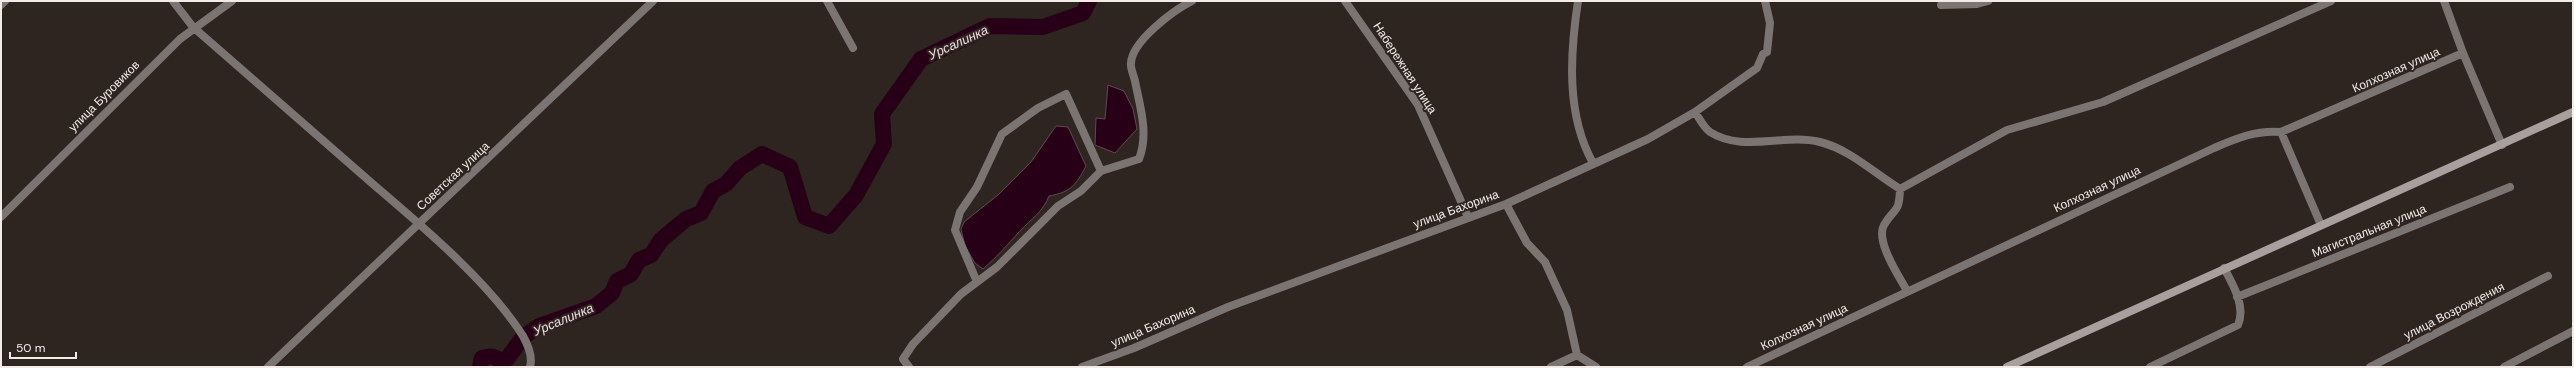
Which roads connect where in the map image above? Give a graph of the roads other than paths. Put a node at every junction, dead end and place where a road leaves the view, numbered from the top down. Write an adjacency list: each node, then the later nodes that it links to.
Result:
1 (5, 1): 13 (street)
2 (173, 1): 15 (street)
3 (232, 1): 15 (street, улица Буровиков)
4 (653, 1): 29 (street, Советская улица)
5 (827, 1): 16 (street)
6 (1192, 1): 23 (street)
7 (1345, 1): 28 (street, Набережная улица)
8 (1578, 1): 22 (street)
9 (1765, 1): 18 (street, улица Бахорина)
10 (1988, 1): 14 (street)
11 (2331, 1): 25 (street)
12 (2444, 1): 17 (street)
13 (1, 5)
14 (1941, 5)
15 (193, 27): 27 (street, улица Буровиков); 29 (street)
16 (854, 48)
17 (2463, 53): 20 (street, Колхозная улица); 21 (street)
18 (1695, 112): 22 (street, улица Бахорина); 25 (street)
19 (2573, 112): 21 (main road)
20 (2281, 132): 30 (street); 34 (street, Колхозная улица)
21 (2502, 145): 30 (main road)
22 (1593, 163): 26 (street, улица Бахорина)
23 (1101, 171): 33 (street); 33 (street)
24 (2510, 187): 35 (street, Магистральная улица)
25 (1900, 189): 34 (street)
26 (1506, 204): 28 (street, улица Бахорина); 37 (street)
27 (1, 217)
28 (1468, 217): 42 (street, улица Бахорина)
29 (419, 224): 39 (street, Советская улица); 40 (street)
30 (2321, 225): 31 (main road)
31 (2224, 268): 35 (street); 46 (main road)
32 (2548, 276): 47 (street, улица Возрождения)
33 (977, 282): 41 (street)
34 (1906, 291): 45 (street, Колхозная улица)
35 (2237, 297): 38 (street)
36 (2573, 331): 48 (street)
37 (1577, 355): 43 (street); 44 (street)
38 (2155, 366)
39 (268, 367)
40 (530, 367)
41 (909, 367)
42 (1082, 367)
43 (1551, 367)
44 (1596, 367)
45 (1747, 367)
46 (2007, 367)
47 (2370, 367)
48 (2504, 367)

